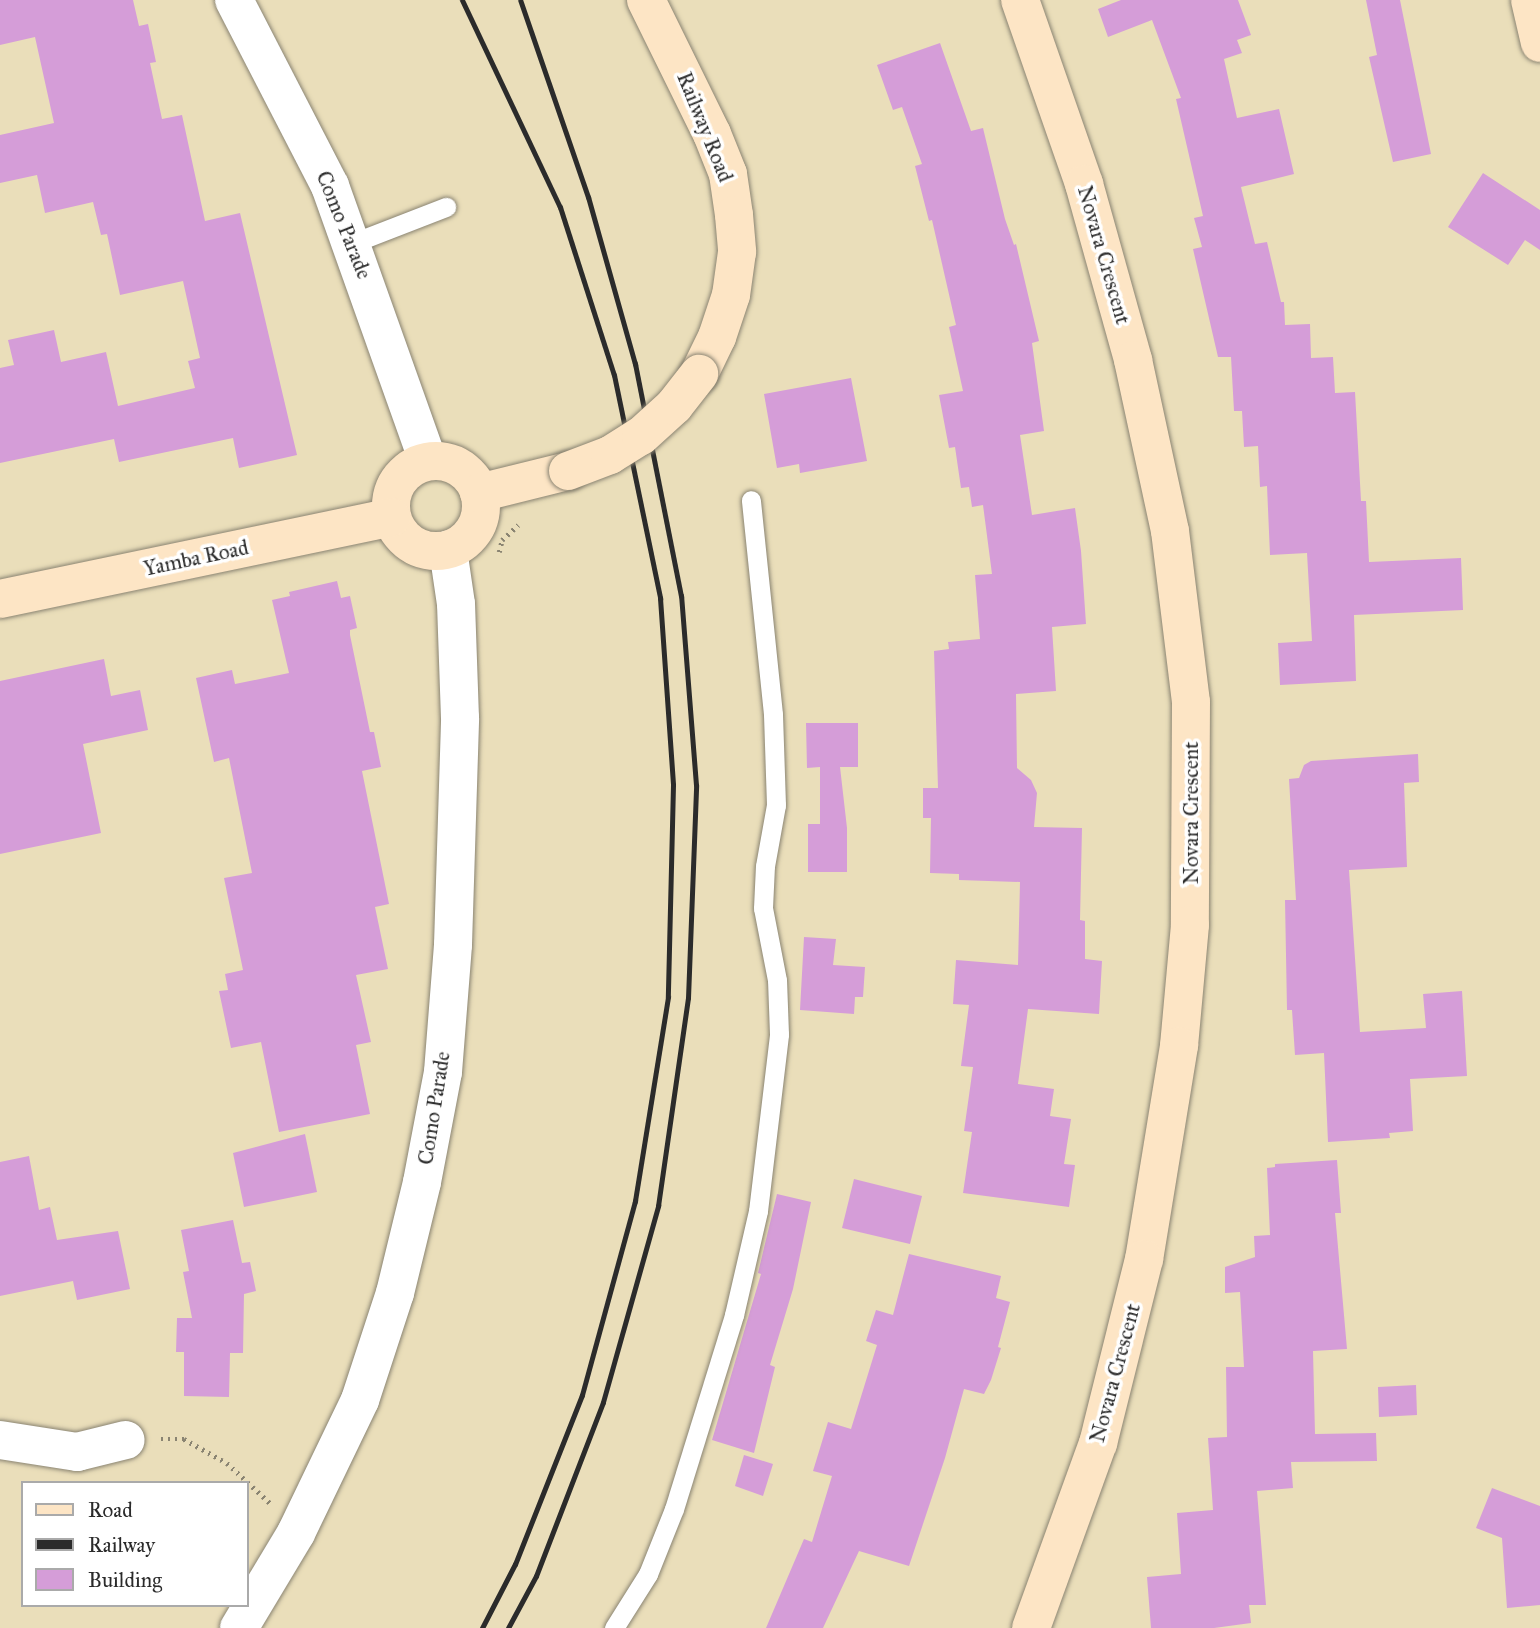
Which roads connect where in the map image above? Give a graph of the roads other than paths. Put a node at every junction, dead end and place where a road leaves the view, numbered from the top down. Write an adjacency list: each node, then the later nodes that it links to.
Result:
1 (234, 0): 7 (street, Como Parade)
2 (646, 0): 9 (street, Railway Road, bridge)
3 (1020, 0): 18 (street, Novara Crescent)
4 (1530, 0): 5 (street)
5 (1540, 43)
6 (446, 207): 7 (lane)
7 (353, 243): 8 (street, Como Parade)
8 (428, 461): 9 (street); 11 (street)
9 (479, 493): 12 (street)
10 (751, 500): 17 (lane)
11 (391, 517): 12 (street); 13 (street, Yamba Road)
12 (448, 550): 16 (street, Como Parade)
13 (0, 599)
14 (0, 1440): 15 (street)
15 (126, 1440)
16 (239, 1628)
17 (614, 1628)
18 (1031, 1628)

